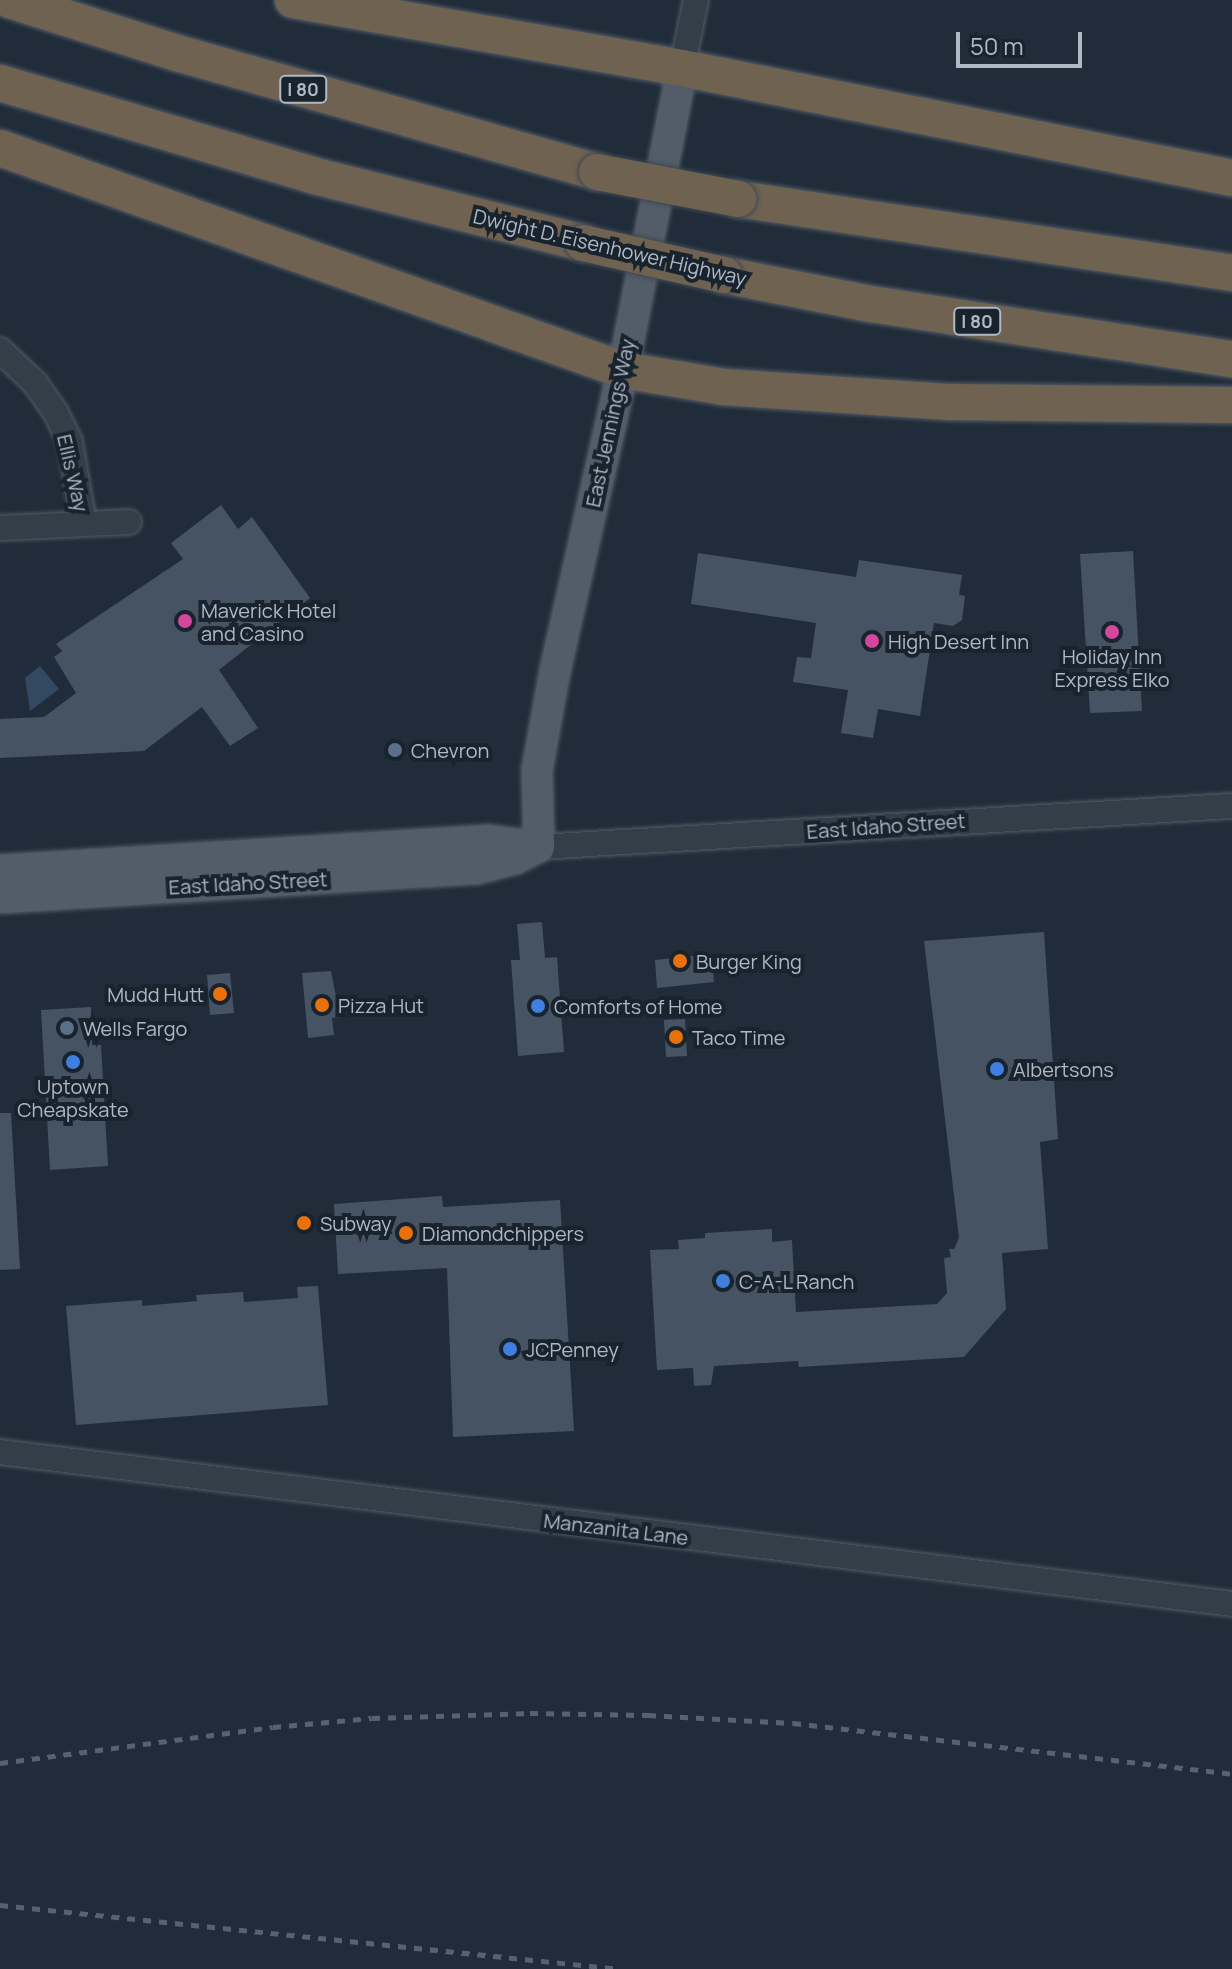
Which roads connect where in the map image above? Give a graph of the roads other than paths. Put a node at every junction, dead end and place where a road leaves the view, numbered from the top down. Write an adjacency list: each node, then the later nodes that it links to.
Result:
1 (10, 0): 8 (highway, I 80, bridge)
2 (293, 0): 4 (highway)
3 (696, 0): 4 (street, East Jennings Way)
4 (682, 68): 7 (highway); 11 (main road, East Jennings Way)
5 (0, 83): 10 (highway, Dwight D. Eisenhower Highway / I 80, bridge)
6 (0, 148): 11 (highway)
7 (1232, 178)
8 (1232, 273)
9 (0, 350): 14 (street, Ellis Way)
10 (1232, 359)
11 (623, 370): 12 (highway); 17 (main road, East Jennings Way)
12 (1232, 405)
13 (129, 522): 14 (street)
14 (84, 523): 15 (street)
15 (0, 528)
16 (1232, 806): 17 (street, East Idaho Street)
17 (539, 847): 18 (main road, East Idaho Street); 19 (main road, East Idaho Street)
18 (0, 870)
19 (0, 898)
20 (0, 1452): 21 (street, Manzanita Lane)
21 (1232, 1604)

